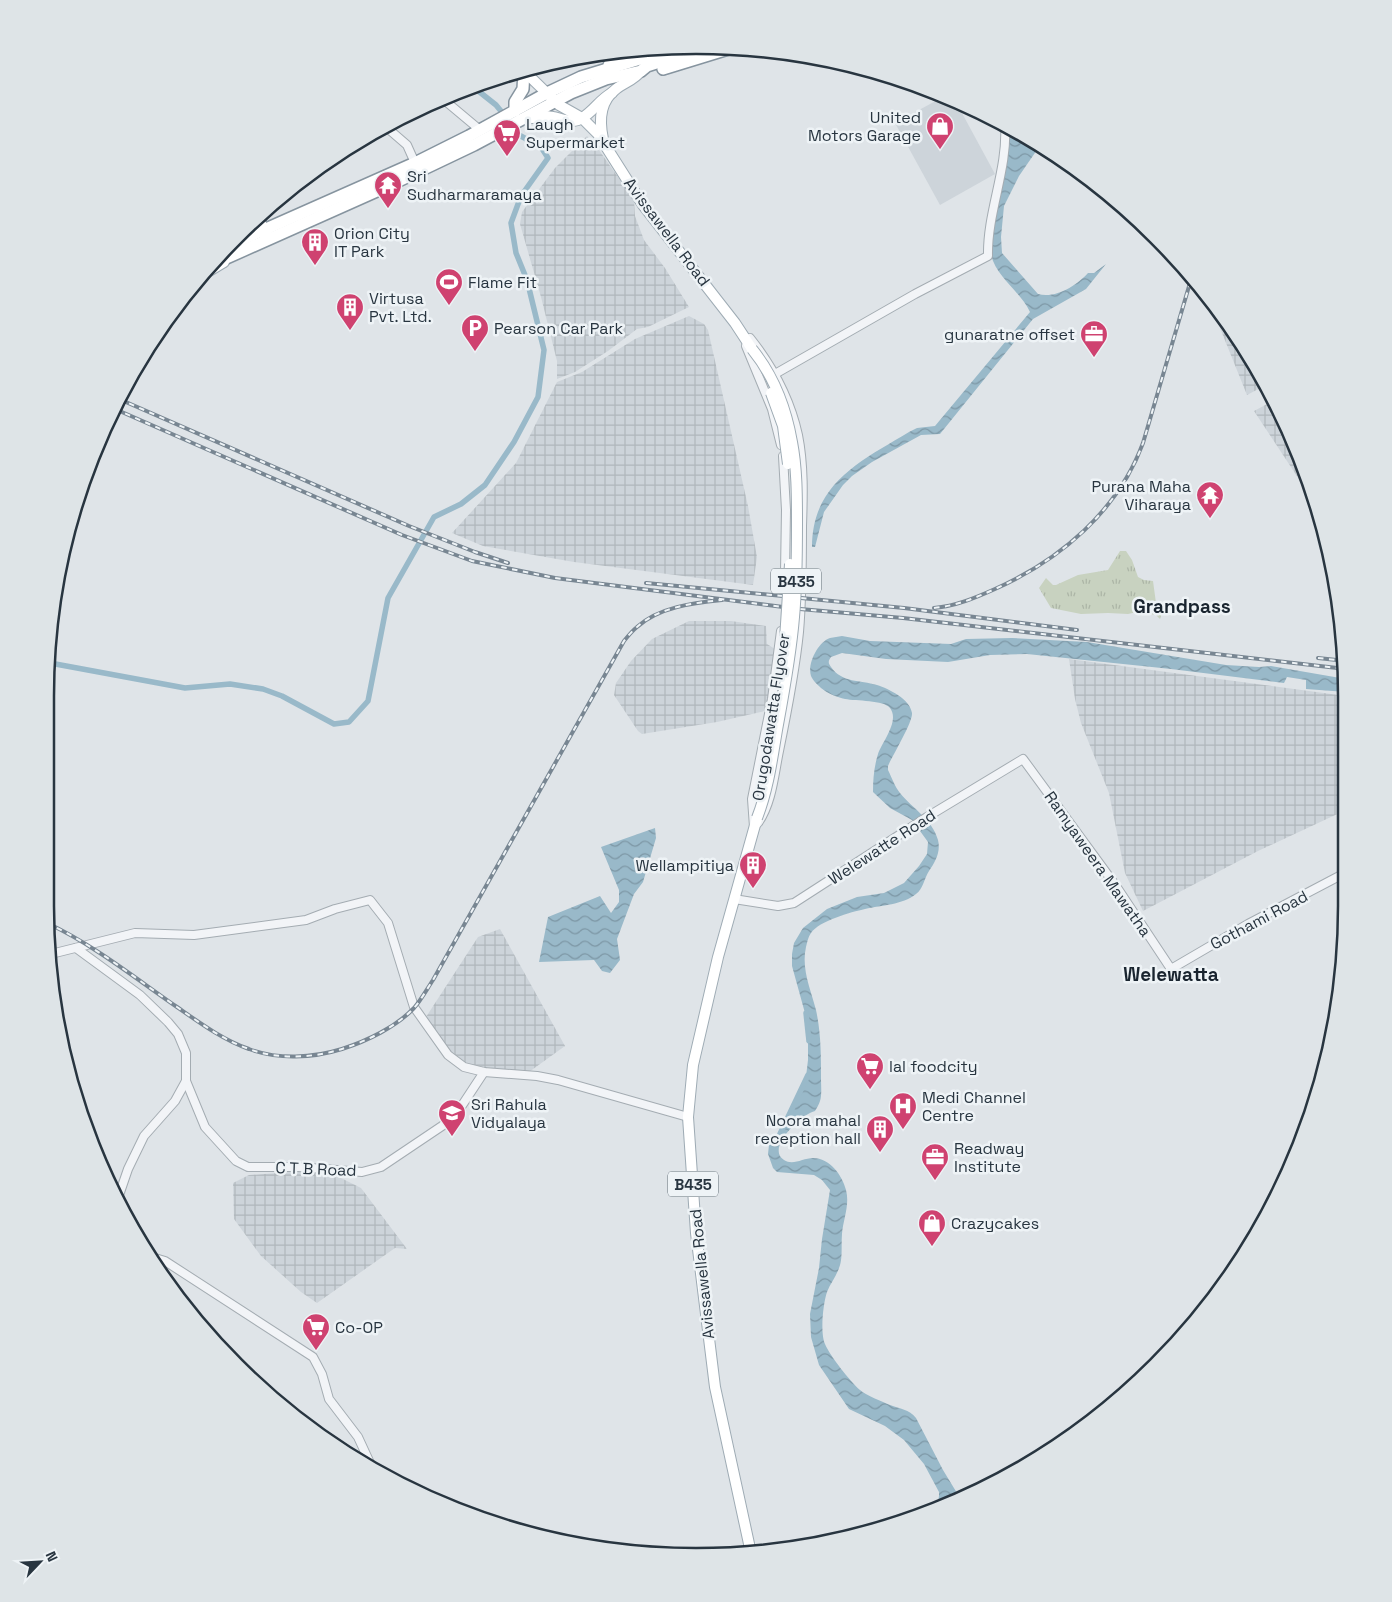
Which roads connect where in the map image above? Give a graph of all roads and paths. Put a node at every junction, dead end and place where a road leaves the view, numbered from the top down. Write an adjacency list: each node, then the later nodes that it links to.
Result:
1 (683, 54): 6 (highway)
2 (710, 54): 6 (highway)
3 (654, 55): 5 (highway)
4 (619, 58): 5 (highway)
5 (601, 70): 10 (highway)
6 (641, 71): 9 (main road); 10 (highway)
7 (529, 76): 10 (main road, Avissawella Road)
8 (524, 78): 12 (highway)
9 (612, 93): 13 (main road); 18 (main road)
10 (551, 97): 12 (highway); 13 (main road, Avissawella Road / B435)
11 (449, 104): 15 (street)
12 (517, 116): 13 (main road); 14 (highway)
13 (582, 118): 18 (main road, Avissawella Road / B435)
14 (497, 127): 15 (highway); 20 (highway)
15 (480, 130): 19 (highway)
16 (391, 131): 19 (street)
17 (1005, 134): 25 (street)
18 (604, 142): 23 (main road, Avissawella Road / B435)
19 (415, 162): 20 (highway)
20 (250, 238): 21 (highway); 22 (main road)
21 (237, 247)
22 (234, 250)
23 (735, 322): 24 (main road, Avissawella Road / B435); 25 (street); 26 (street)
24 (752, 349): 29 (main road, Orugodawatta Flyover / B435, bridge)
25 (775, 374): 27 (street)
26 (782, 630): 27 (street); 30 (street)
27 (799, 633): 30 (street)
28 (1023, 759): 32 (street, Welewatte Road); 35 (street, Ramyaweera Mawatha)
29 (757, 818): 30 (main road, Avissawella Road / B435)
30 (754, 829): 32 (main road, Avissawella Road / B435)
31 (1338, 877): 35 (street, Gothami Road)
32 (734, 899): 38 (main road, Avissawella Road / B435)
33 (76, 948): 34 (street); 36 (street); 37 (street)
34 (55, 953)
35 (1171, 969)
36 (484, 1072): 37 (street, C T B Road); 38 (street)
37 (186, 1081): 39 (street)
38 (688, 1117): 42 (main road, Avissawella Road / B435)
39 (120, 1191)
40 (160, 1259): 41 (street)
41 (367, 1457)
42 (749, 1546)

